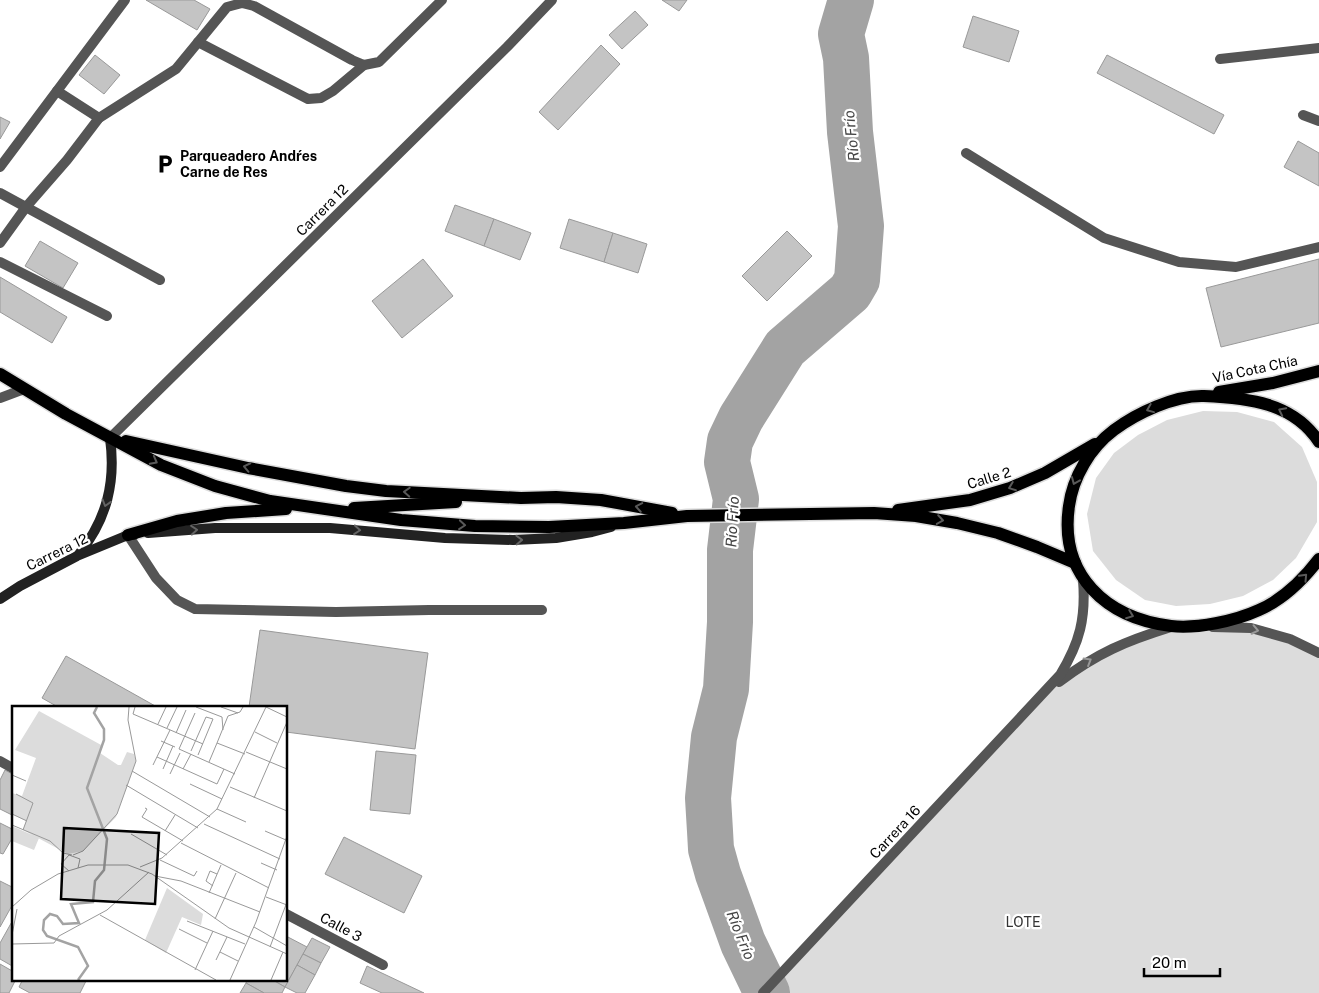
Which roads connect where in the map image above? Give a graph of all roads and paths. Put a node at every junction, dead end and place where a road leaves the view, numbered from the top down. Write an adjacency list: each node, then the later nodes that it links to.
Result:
1 (125, 0): 8 (street)
2 (442, 0): 7 (street)
3 (552, 0): 26 (street, Carrera 12)
4 (198, 42): 7 (street); 7 (street); 10 (street)
5 (1319, 48): 6 (street)
6 (1220, 59)
7 (364, 65)
8 (57, 91): 10 (street); 13 (street)
9 (1303, 115): 11 (street)
10 (99, 118): 15 (street)
11 (1319, 121)
12 (966, 153): 17 (street)
13 (0, 167)
14 (0, 193): 15 (street)
15 (26, 207): 16 (street); 19 (street)
16 (0, 243)
17 (1319, 247)
18 (0, 262): 20 (street)
19 (160, 280)
20 (107, 316)
21 (1319, 371): 24 (main road, Vía Cota Chía)
22 (0, 374): 23 (main road)
23 (24, 389): 25 (street); 26 (main road)
24 (1197, 396): 27 (main road, one-way to 27); 28 (main road, one-way to 24)
25 (0, 398)
26 (110, 438): 29 (main road, one-way to 26); 30 (main road, one-way to 30); 35 (main road, one-way to 35)
27 (1102, 440): 31 (main road, Calle 2, one-way to 31); 37 (main road, one-way to 37)
28 (1319, 442)
29 (521, 498): 30 (main road); 32 (main road, one-way to 29)
30 (327, 509): 33 (main road, one-way to 33); 34 (main road)
31 (874, 513): 32 (main road, Calle 2); 37 (main road, Calle 2, one-way to 37)
32 (687, 516): 33 (main road)
33 (624, 523): 34 (main road, Carrera 12, one-way to 33)
34 (128, 535): 35 (main road, Carrera 12); 40 (street)
35 (77, 556): 39 (main road, Carrera 12)
36 (1319, 559): 42 (main road, one-way to 36)
37 (1075, 564): 38 (main road)
38 (1083, 580): 41 (main road, one-way to 41); 44 (street, Carrera 16)
39 (0, 599)
40 (542, 610)
41 (1172, 626): 42 (main road); 44 (street, Carrera 16, one-way to 41)
42 (1189, 627): 43 (street, one-way to 43)
43 (1319, 653)
44 (1048, 690): 49 (street, Carrera 16)
45 (0, 761): 46 (street)
46 (12, 768)
47 (288, 915): 48 (street, Calle 3)
48 (383, 965)
49 (763, 993)

